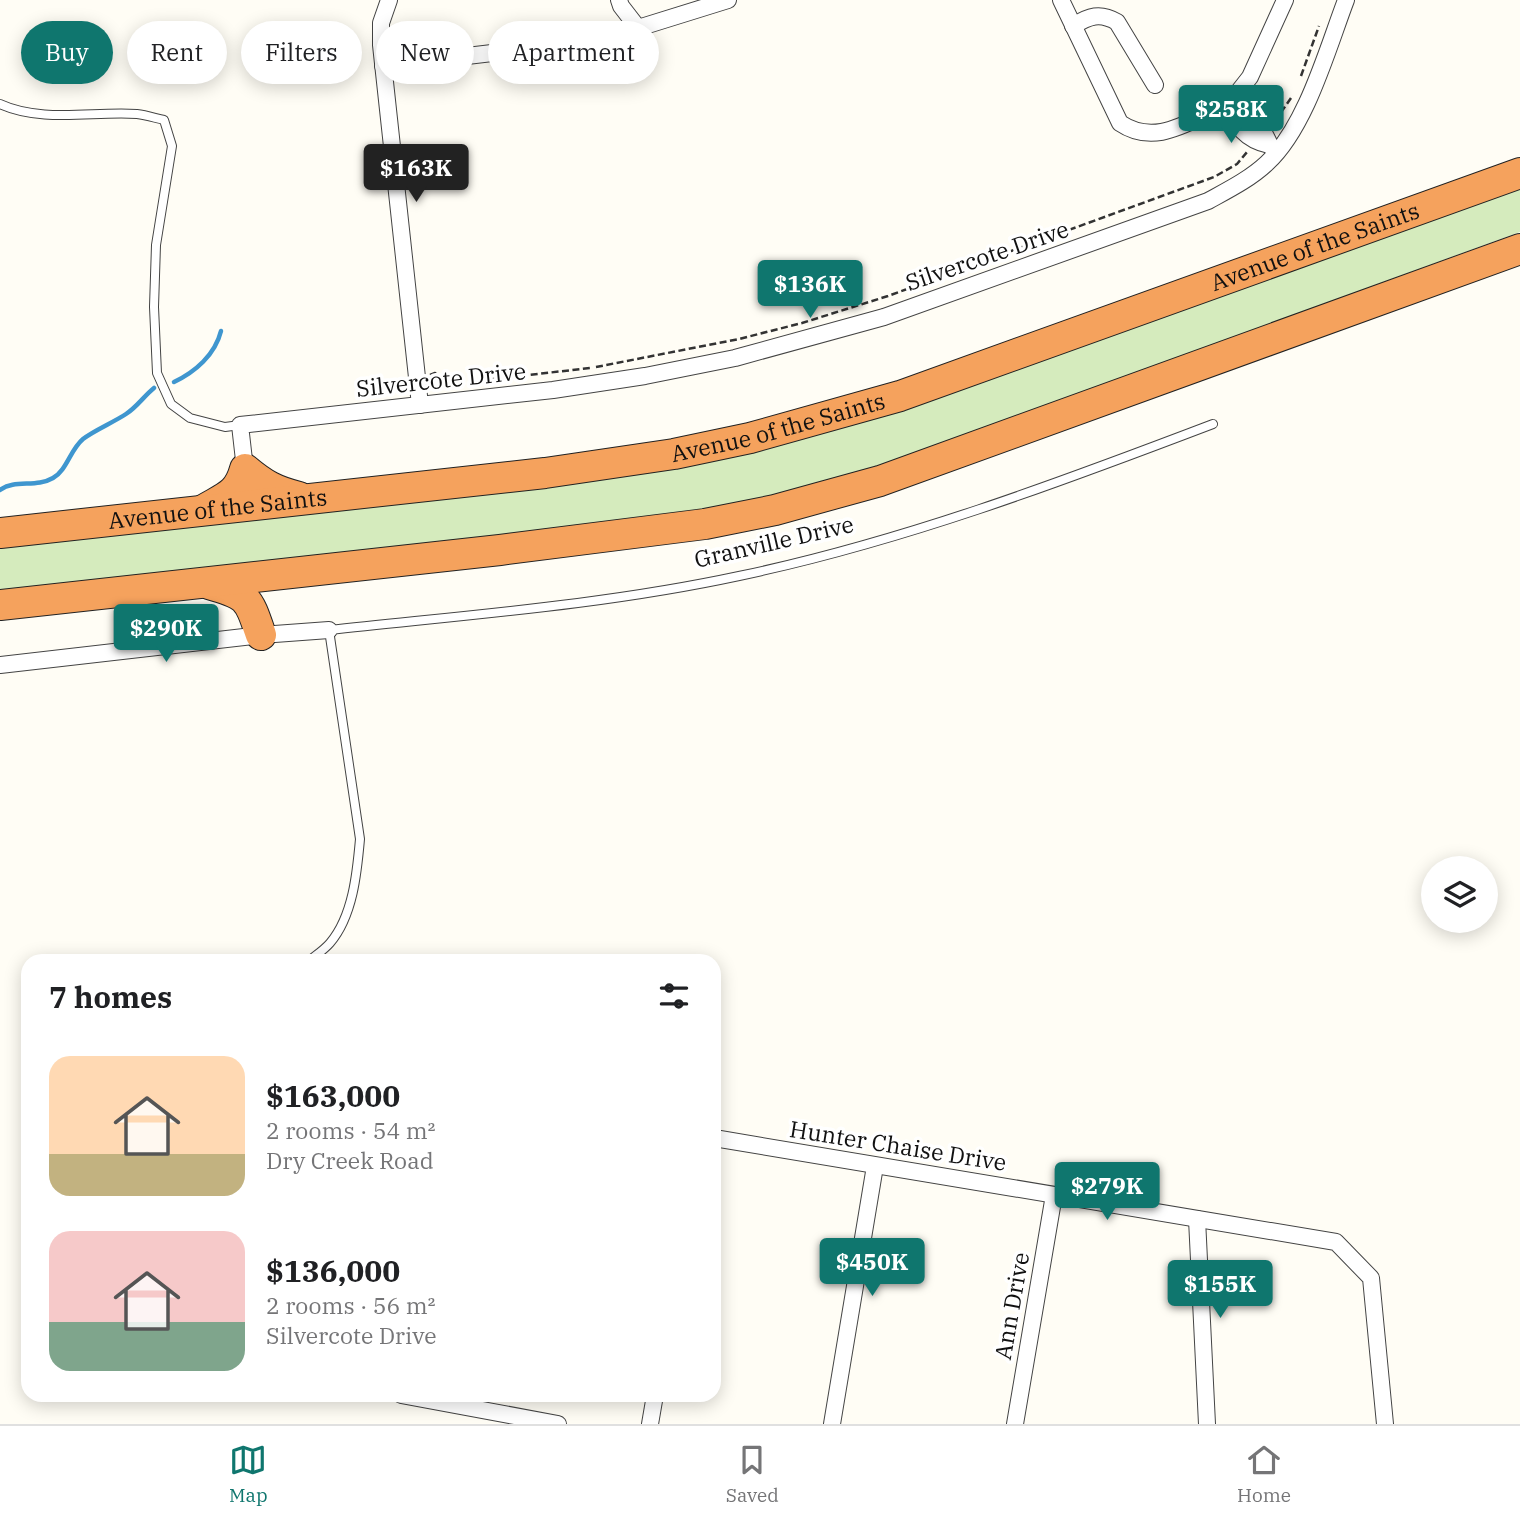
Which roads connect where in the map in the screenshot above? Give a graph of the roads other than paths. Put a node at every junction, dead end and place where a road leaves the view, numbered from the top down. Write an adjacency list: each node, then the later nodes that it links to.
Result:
1 (389, 0): 9 (street)
2 (620, 0): 10 (street)
3 (672, 0): 8 (street)
4 (727, 0): 8 (street)
5 (1061, 0): 12 (street)
6 (1285, 0): 16 (street)
7 (1346, 0): 17 (street, Silvercote Drive)
8 (677, 16): 11 (street)
9 (382, 21)
10 (633, 21)
11 (659, 22)
12 (1073, 26): 14 (street); 16 (street)
13 (385, 84): 20 (street)
14 (1155, 85)
15 (0, 104): 22 (lane)
16 (1228, 105): 17 (street)
17 (1266, 143): 20 (street, Silvercote Drive)
18 (1520, 173): 24 (highway, Avenue of the Saints)
19 (1520, 249): 27 (highway)
20 (420, 405): 22 (street, Silvercote Drive)
21 (1213, 424): 30 (lane, Granville Drive)
22 (240, 425): 23 (street)
23 (246, 469): 24 (highway); 25 (highway)
24 (309, 500): 25 (highway, Avenue of the Saints)
25 (200, 512): 26 (highway, Avenue of the Saints)
26 (0, 534)
27 (309, 571): 28 (highway); 31 (highway)
28 (205, 583): 29 (highway); 31 (highway)
29 (0, 605)
30 (329, 630): 31 (street, Granville Drive); 33 (lane)
31 (261, 635): 32 (street, Granville Drive)
32 (0, 665)
33 (317, 954)
34 (721, 1139): 35 (street, Hunter Chaise Drive)
35 (875, 1167): 36 (street, Hunter Chaise Drive); 42 (street)
36 (1054, 1195): 37 (street, Hunter Chaise Drive); 43 (street, Ann Drive)
37 (1197, 1219): 44 (street); 45 (street, Hunter Chaise Drive)
38 (472, 1402): 40 (street)
39 (654, 1402): 41 (street)
40 (558, 1424)
41 (650, 1424)
42 (832, 1424)
43 (1015, 1424)
44 (1207, 1424)
45 (1385, 1424)

